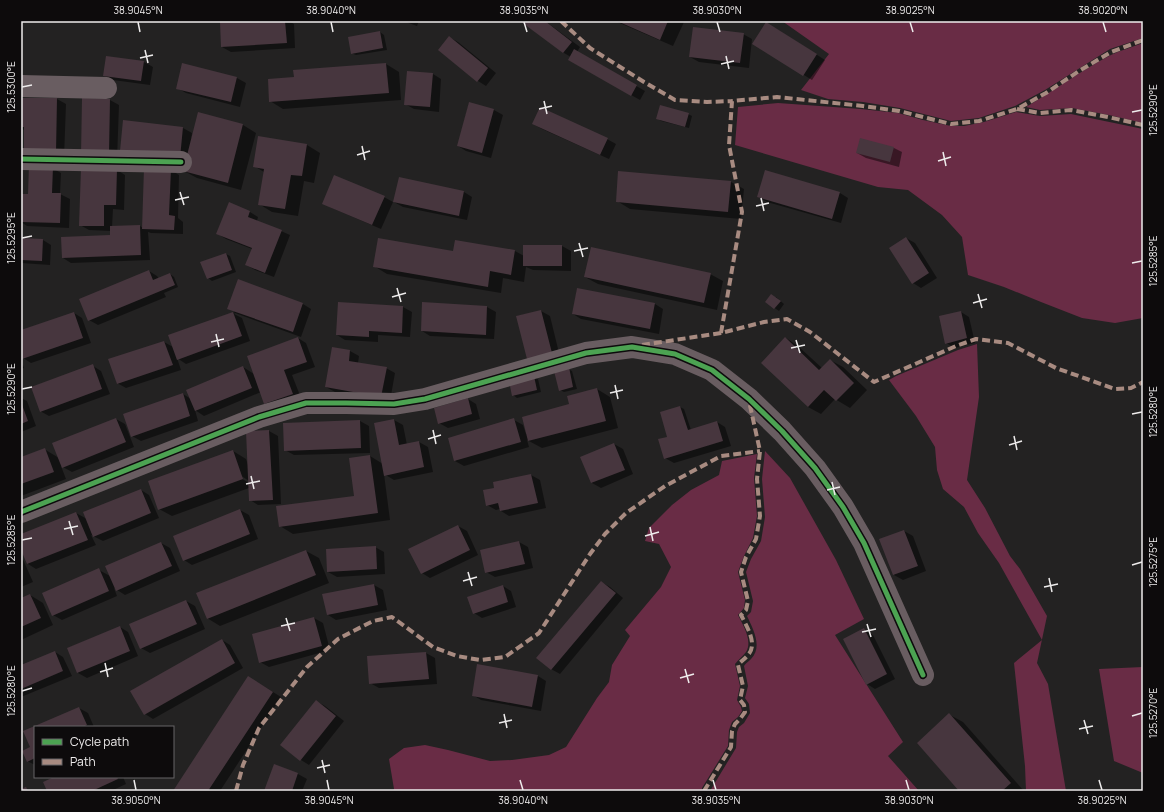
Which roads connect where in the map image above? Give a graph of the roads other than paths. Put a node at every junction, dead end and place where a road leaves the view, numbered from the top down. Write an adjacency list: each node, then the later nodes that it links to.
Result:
1 (21, 86): 2 (street)
2 (106, 88)
3 (21, 159): 4 (street)
4 (180, 162)
5 (21, 512): 6 (street)
6 (923, 675)

